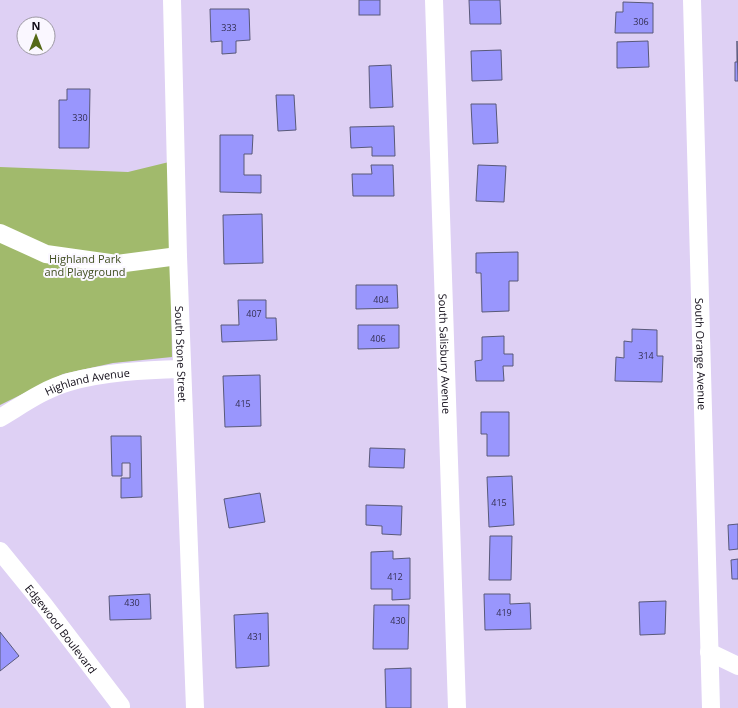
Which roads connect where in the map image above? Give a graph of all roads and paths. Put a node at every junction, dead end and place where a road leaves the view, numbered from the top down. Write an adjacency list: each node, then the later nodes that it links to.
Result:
1 (172, 0): 5 (street, South Stone Street)
2 (434, 0): 13 (street, South Salisbury Avenue)
3 (692, 0): 9 (street, South Orange Avenue)
4 (0, 233): 5 (street)
5 (178, 256): 6 (street, South Stone Street)
6 (182, 368): 7 (street, Highland Avenue); 12 (street, South Stone Street)
7 (0, 418)
8 (0, 551): 11 (street, Edgewood Boulevard)
9 (709, 652): 10 (street); 14 (street, South Orange Avenue)
10 (738, 666)
11 (121, 706)
12 (195, 708)
13 (457, 708)
14 (711, 708)

